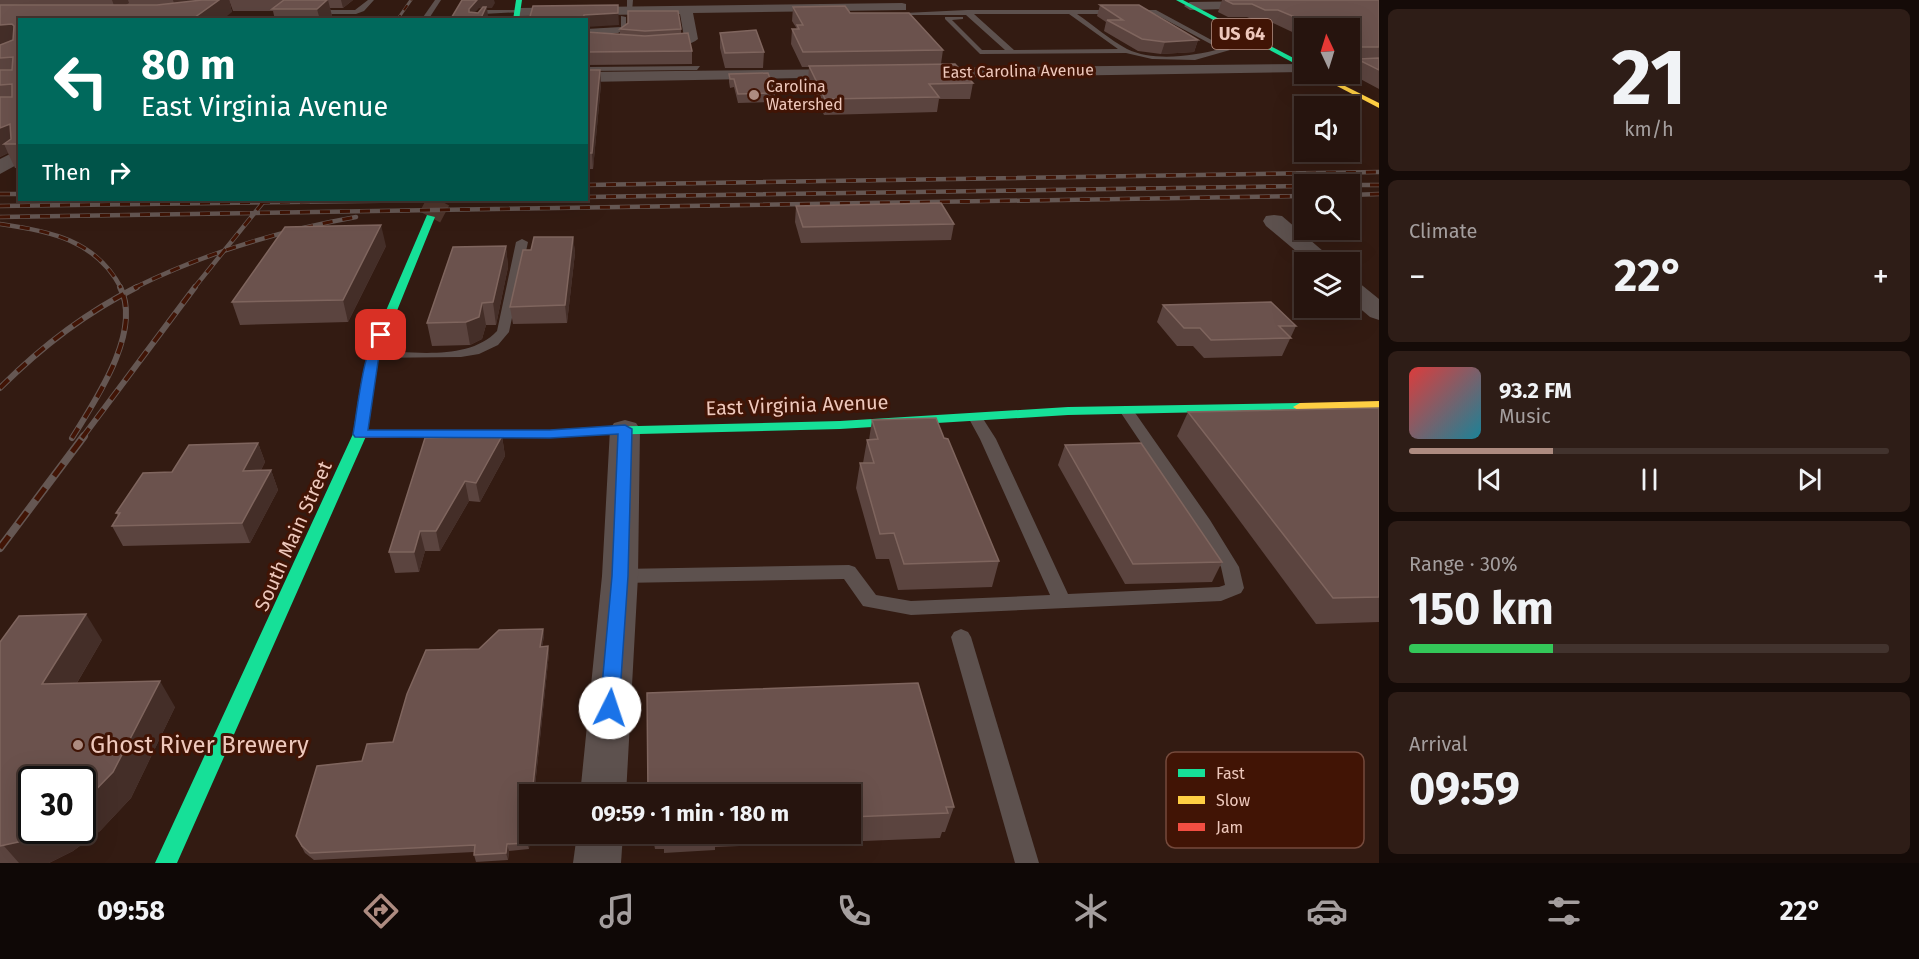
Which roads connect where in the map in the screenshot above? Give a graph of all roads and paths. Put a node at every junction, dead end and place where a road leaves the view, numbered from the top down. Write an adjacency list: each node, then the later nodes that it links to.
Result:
1 (320, 0): 2 (lane)
2 (371, 0)
3 (438, 0): 14 (lane)
4 (1184, 3): 7 (street); 23 (street, US 64)
5 (1075, 4): 6 (lane)
6 (936, 5)
7 (1273, 5)
8 (902, 7): 11 (street); 12 (lane); 17 (street)
9 (628, 9): 10 (street); 11 (street); 19 (lane)
10 (518, 10): 15 (lane)
11 (686, 10): 18 (street)
12 (967, 12): 13 (lane); 16 (lane)
13 (1070, 12): 20 (lane); 20 (lane)
14 (425, 18)
15 (477, 18)
16 (973, 18): 21 (lane); 21 (lane)
17 (922, 30)
18 (588, 38)
19 (588, 38)
20 (1126, 51): 21 (lane)
21 (1012, 52)
22 (945, 56): 30 (street)
23 (1294, 62)
24 (1379, 67): 27 (street)
25 (697, 68): 28 (lane)
26 (1294, 68): 30 (street, East Carolina Avenue)
27 (1360, 68)
28 (588, 69)
29 (902, 73): 30 (street, East Carolina Avenue)
30 (961, 73)
31 (867, 74): 32 (street)
32 (588, 77)
33 (1336, 84): 34 (street)
34 (1379, 106)
35 (18, 155): 36 (street)
36 (0, 168)
37 (18, 174): 38 (street)
38 (0, 175)
39 (430, 217): 45 (street, South Main Street)
40 (1274, 221): 42 (street)
41 (522, 242): 45 (lane)
42 (1310, 252)
43 (1360, 296): 44 (street)
44 (1379, 312)
45 (373, 355): 50 (street, South Main Street)
46 (1379, 405): 47 (street, East Virginia Avenue)
47 (1126, 410): 48 (street, East Virginia Avenue); 52 (lane)
48 (975, 417): 49 (street, East Virginia Avenue); 52 (lane)
49 (625, 429): 50 (street, East Virginia Avenue); 51 (street)
50 (360, 434): 56 (street, South Main Street)
51 (620, 576): 52 (lane); 54 (street)
52 (1062, 601)
53 (961, 637): 58 (lane)
54 (604, 784)
55 (599, 844): 57 (street)
56 (166, 863)
57 (597, 863)
58 (1027, 863)

